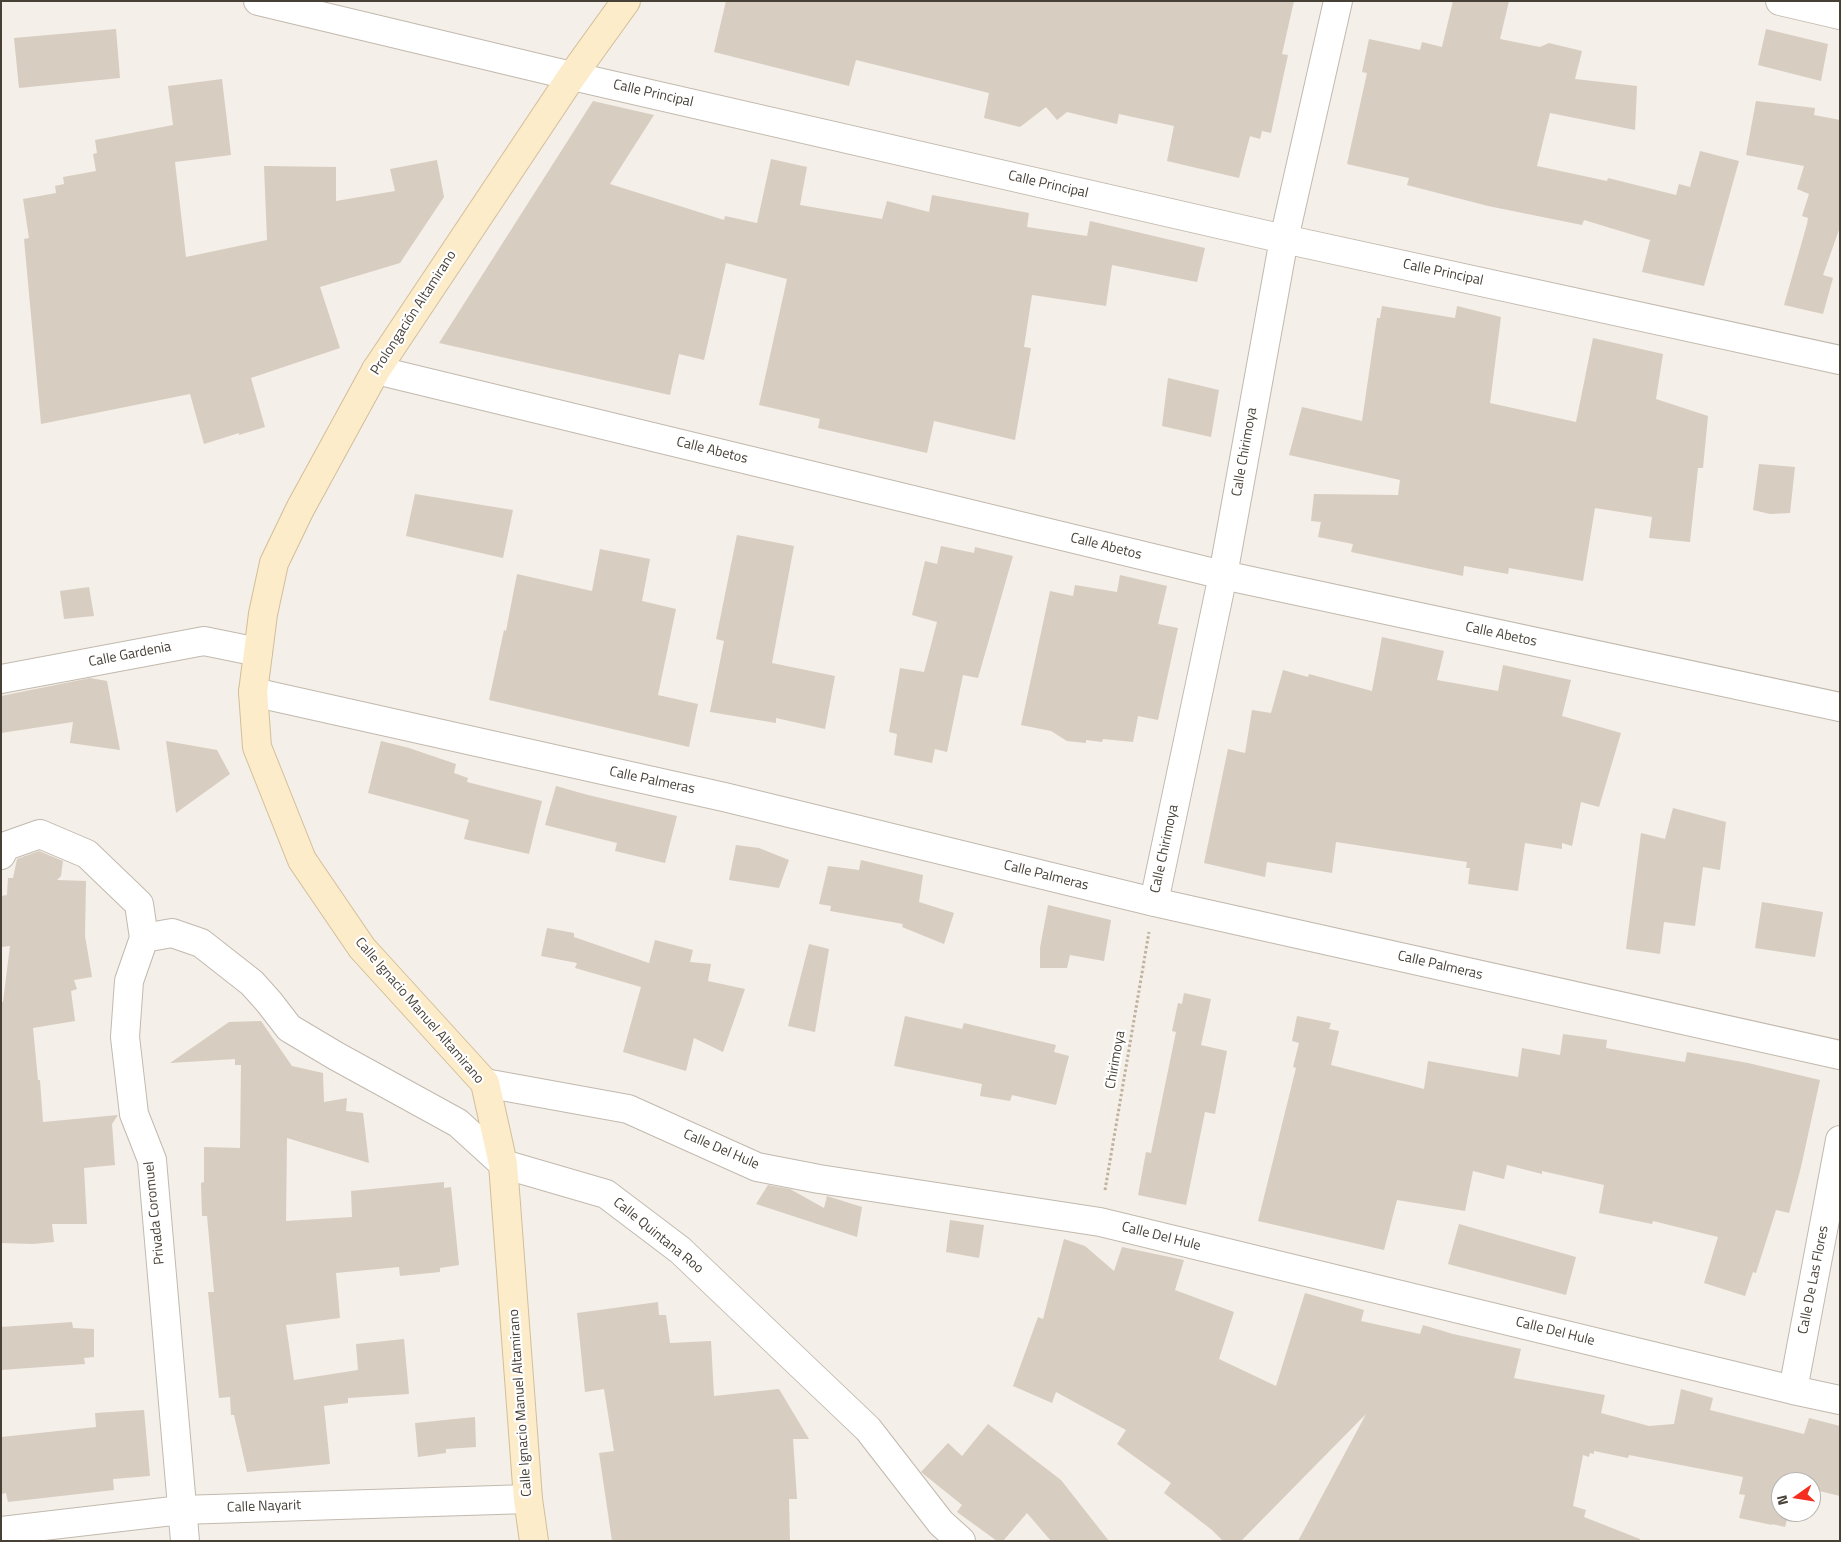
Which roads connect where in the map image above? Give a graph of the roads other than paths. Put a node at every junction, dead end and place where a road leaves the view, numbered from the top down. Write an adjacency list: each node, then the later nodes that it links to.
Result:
1 (258, 1): 6 (street, Calle Principal)
2 (626, 1): 6 (street, Prolongación Altamirano)
3 (1338, 1): 7 (street, Calle Chirimoya)
4 (1780, 1): 5 (street)
5 (1840, 15)
6 (572, 76): 7 (street, Calle Principal); 9 (street, Prolongación Altamirano)
7 (1284, 239): 8 (street, Calle Principal); 10 (street, Calle Chirimoya)
8 (1840, 360)
9 (376, 370): 10 (street, Calle Abetos); 11 (street, Prolongación Altamirano)
10 (1222, 575): 14 (street, Calle Abetos); 16 (street, Calle Chirimoya)
11 (258, 652): 12 (street, Calle Gardenia); 13 (street, Calle Ignacio Manuel Altamirano)
12 (1, 680)
13 (253, 692): 16 (street, Calle Palmeras); 19 (street, Calle Ignacio Manuel Altamirano)
14 (1840, 707)
15 (1, 855): 17 (street, Privada Coromuel)
16 (1154, 902): 18 (street, Calle Palmeras)
17 (144, 938): 21 (street, Calle Quintana Roo); 25 (street, Privada Coromuel)
18 (1840, 1055)
19 (485, 1083): 21 (street, Calle Ignacio Manuel Altamirano); 22 (street, Calle Del Hule)
20 (1840, 1140): 22 (street, Calle De Las Flores)
21 (503, 1164): 24 (street, Calle Ignacio Manuel Altamirano); 29 (street, Calle Quintana Roo)
22 (1793, 1390): 23 (street, Calle Del Hule)
23 (1840, 1400)
24 (528, 1499): 25 (street, Calle Nayarit); 28 (street, Calle Ignacio Manuel Altamirano)
25 (181, 1510): 26 (street, Calle Nayarit); 27 (street, Privada Coromuel)
26 (1, 1531)
27 (185, 1541)
28 (534, 1541)
29 (961, 1541)

